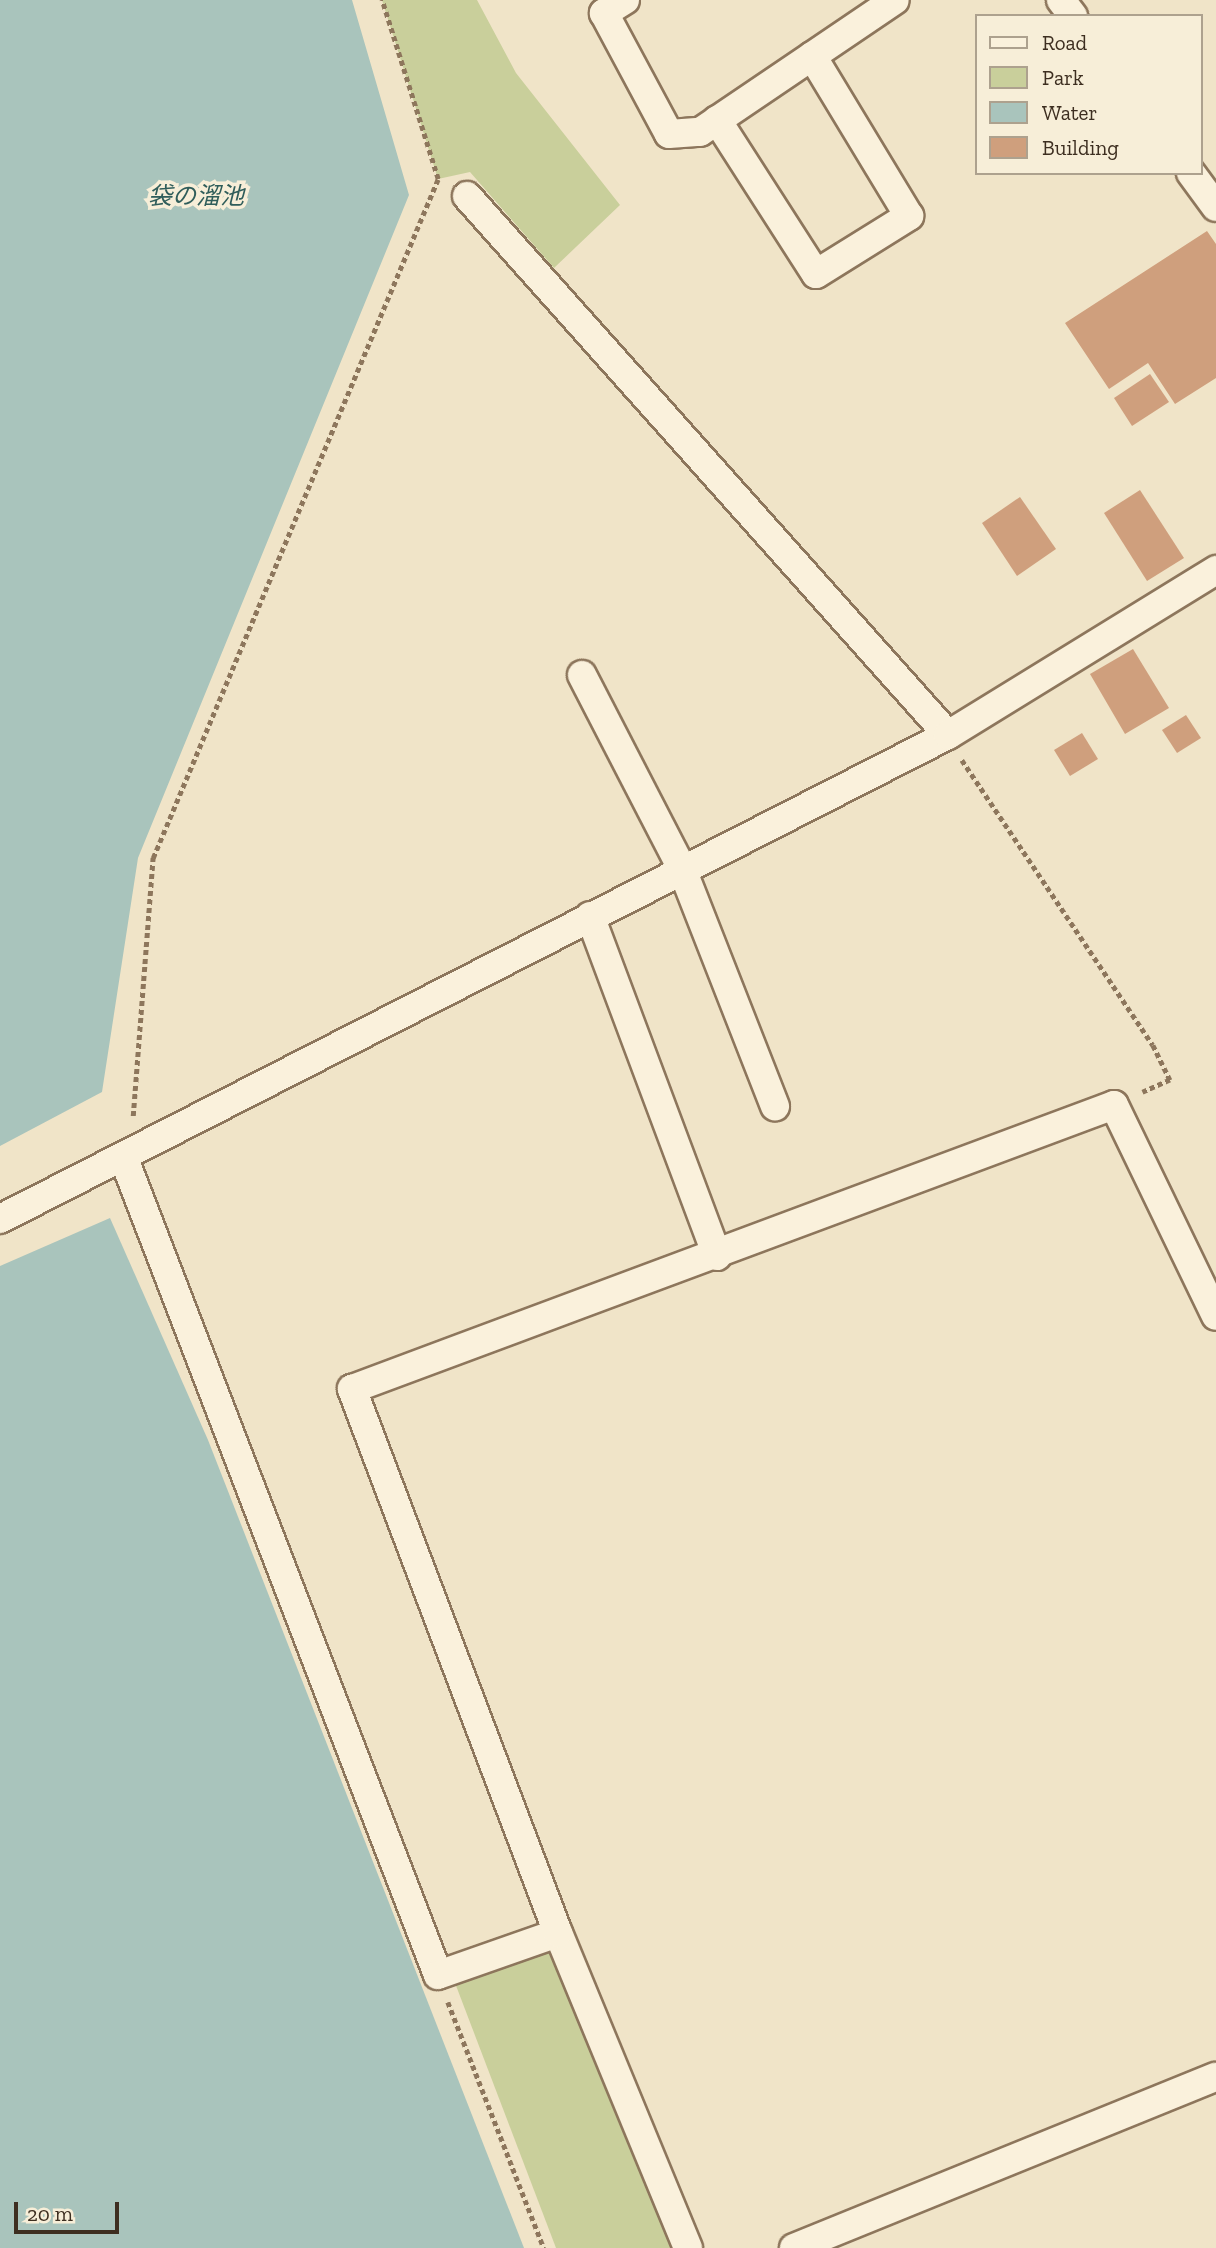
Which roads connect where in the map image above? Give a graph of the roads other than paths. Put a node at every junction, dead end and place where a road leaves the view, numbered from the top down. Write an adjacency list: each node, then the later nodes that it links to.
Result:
1 (895, 0): 3 (street)
2 (609, 4): 4 (street)
3 (812, 56): 4 (street); 4 (street)
4 (718, 120)
5 (1192, 175): 7 (street)
6 (467, 196): 10 (street)
7 (1216, 207)
8 (1216, 570): 10 (street)
9 (582, 675): 11 (street)
10 (948, 735): 11 (street)
11 (682, 869): 12 (street); 13 (street)
12 (590, 916): 14 (street); 16 (street)
13 (775, 1106)
14 (124, 1159): 15 (street); 18 (street)
15 (0, 1219)
16 (717, 1256): 17 (street); 18 (street)
17 (1216, 1316)
18 (558, 1933): 20 (street)
19 (1216, 2077): 21 (street)
20 (688, 2248)
21 (794, 2248)

